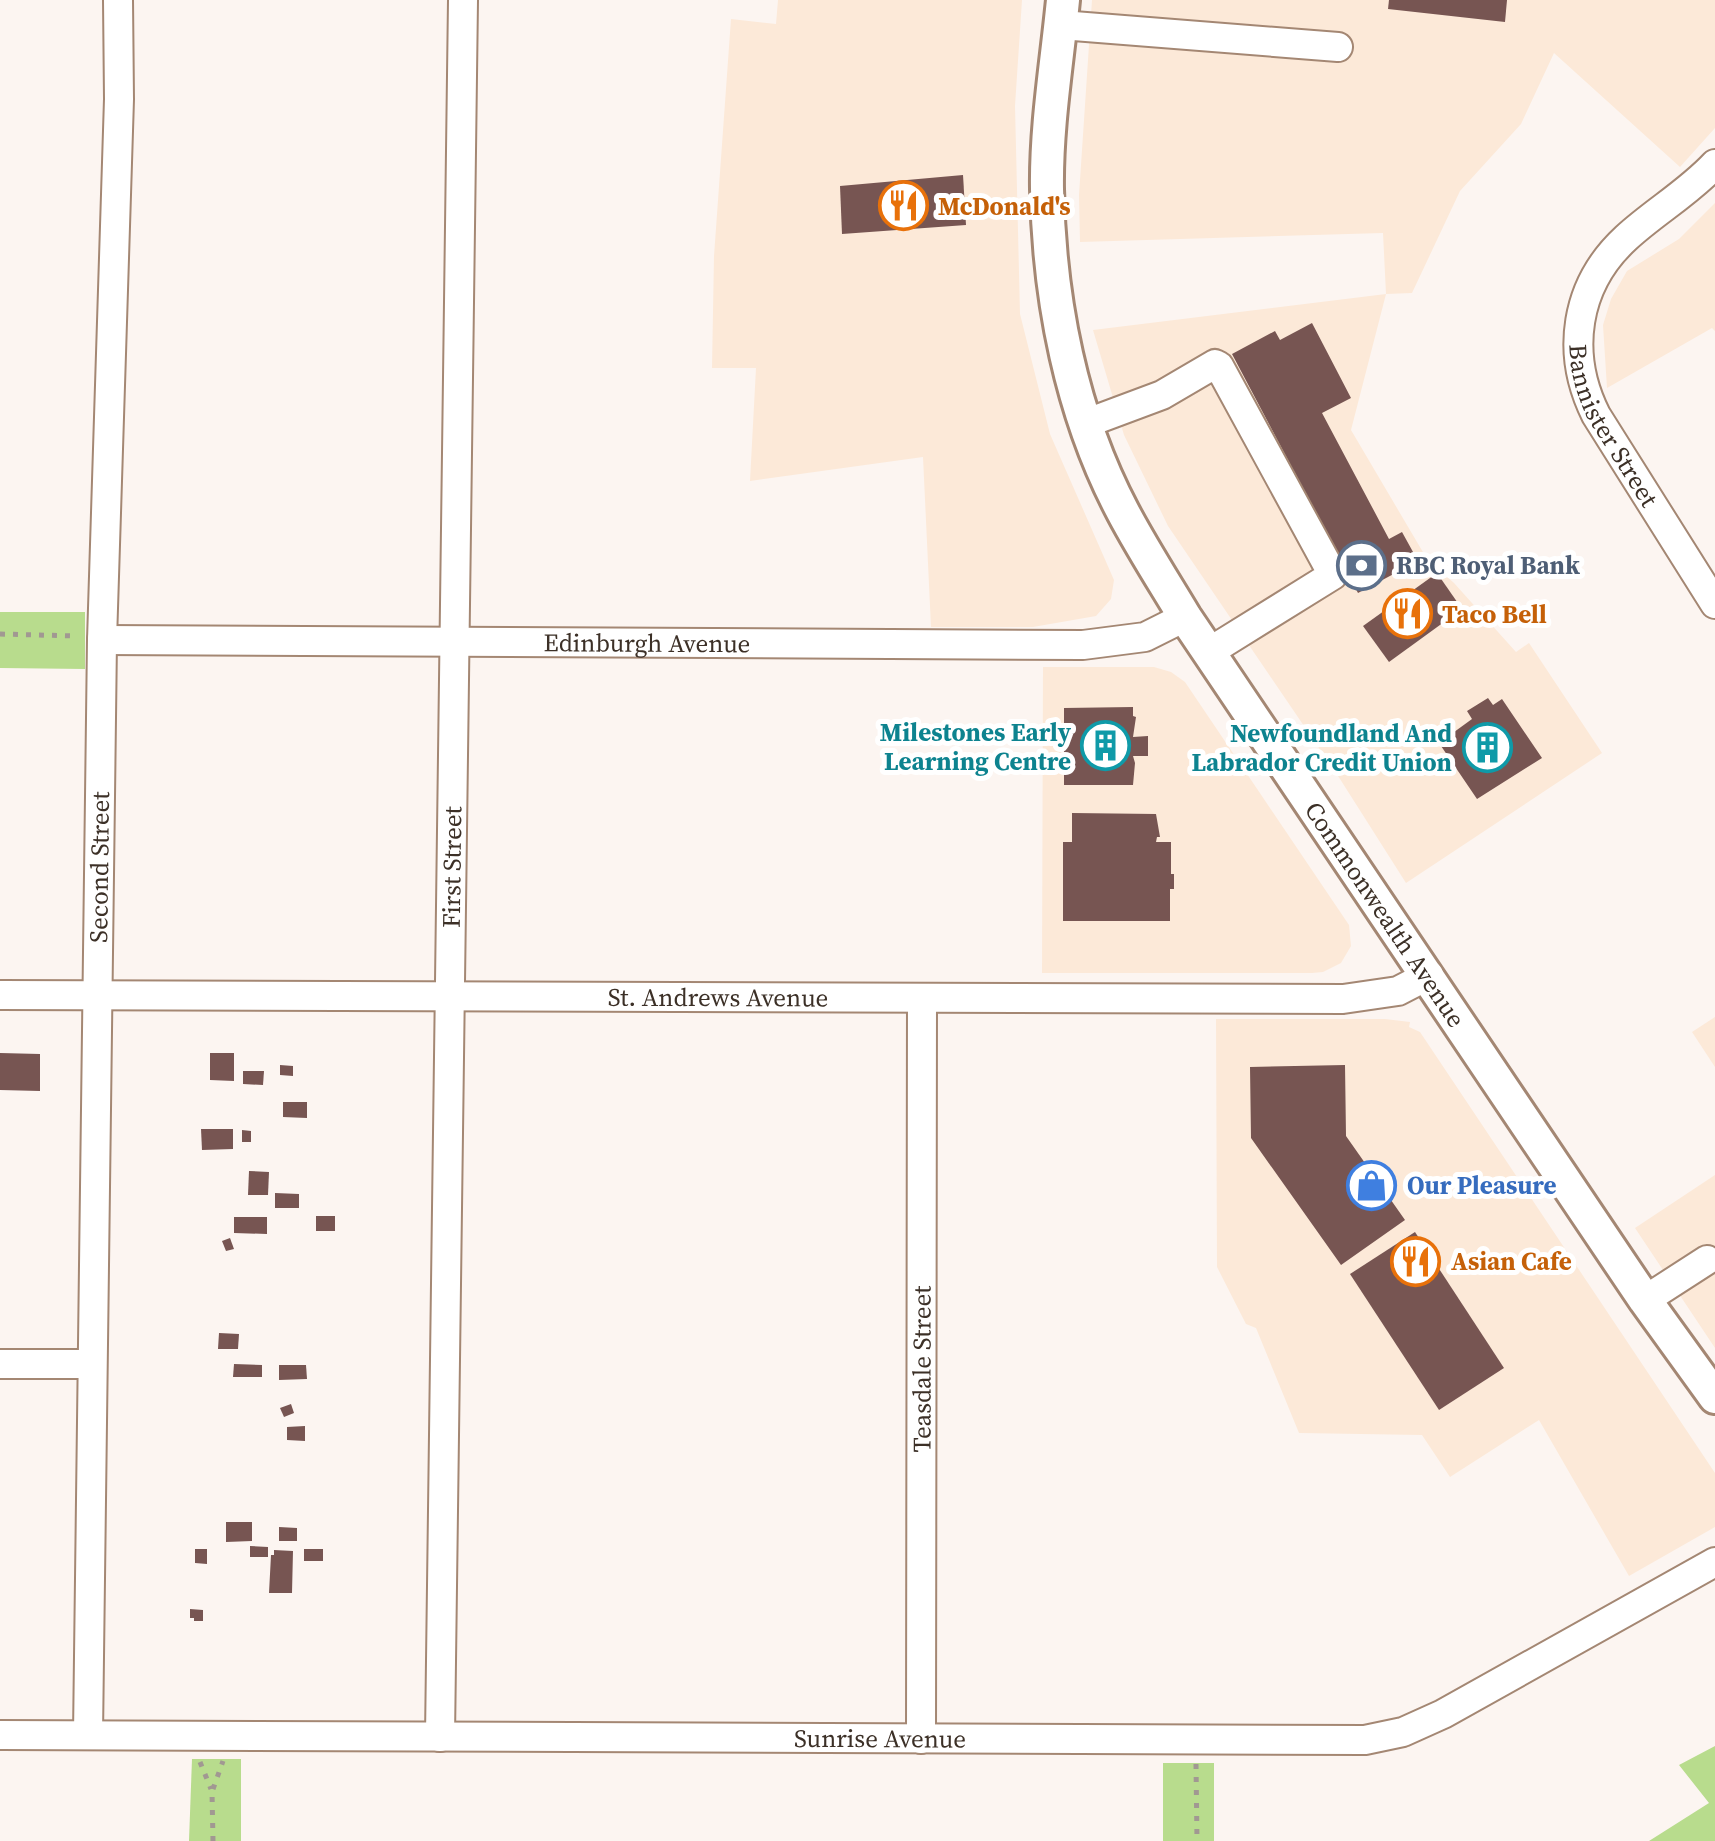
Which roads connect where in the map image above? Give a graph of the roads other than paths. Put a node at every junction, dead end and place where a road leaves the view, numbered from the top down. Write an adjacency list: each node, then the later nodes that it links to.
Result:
1 (118, 0): 9 (street, Second Street)
2 (463, 0): 10 (street, First Street)
3 (1062, 12): 4 (street); 6 (main road, Commonwealth Avenue)
4 (1338, 47)
5 (1715, 164): 7 (street, Bannister Street)
6 (1087, 423): 8 (main road, Commonwealth Avenue); 11 (street)
7 (1715, 604)
8 (1184, 617): 10 (street, Edinburgh Avenue); 11 (main road, Commonwealth Avenue)
9 (102, 640): 10 (street, Edinburgh Avenue); 14 (street, Second Street)
10 (452, 642): 15 (street, First Street)
11 (1208, 652): 12 (main road, Commonwealth Avenue)
12 (1429, 976): 16 (street, St. Andrews Avenue); 18 (main road, Commonwealth Avenue)
13 (0, 996): 14 (street, St. Andrews Avenue)
14 (98, 996): 15 (street, St. Andrews Avenue); 20 (street, Second Street)
15 (450, 998): 16 (street, St. Andrews Avenue); 25 (street, First Street)
16 (922, 999): 26 (street, Teasdale Street)
17 (1708, 1260): 18 (street)
18 (1646, 1300): 21 (main road, Commonwealth Avenue)
19 (0, 1364): 20 (street)
20 (92, 1364): 24 (street, Second Street)
21 (1715, 1396)
22 (1715, 1562): 26 (street, Sunrise Avenue)
23 (0, 1735): 24 (street, Sunrise Avenue)
24 (88, 1736): 25 (street, Sunrise Avenue)
25 (440, 1736): 26 (street, Sunrise Avenue)
26 (921, 1738)

